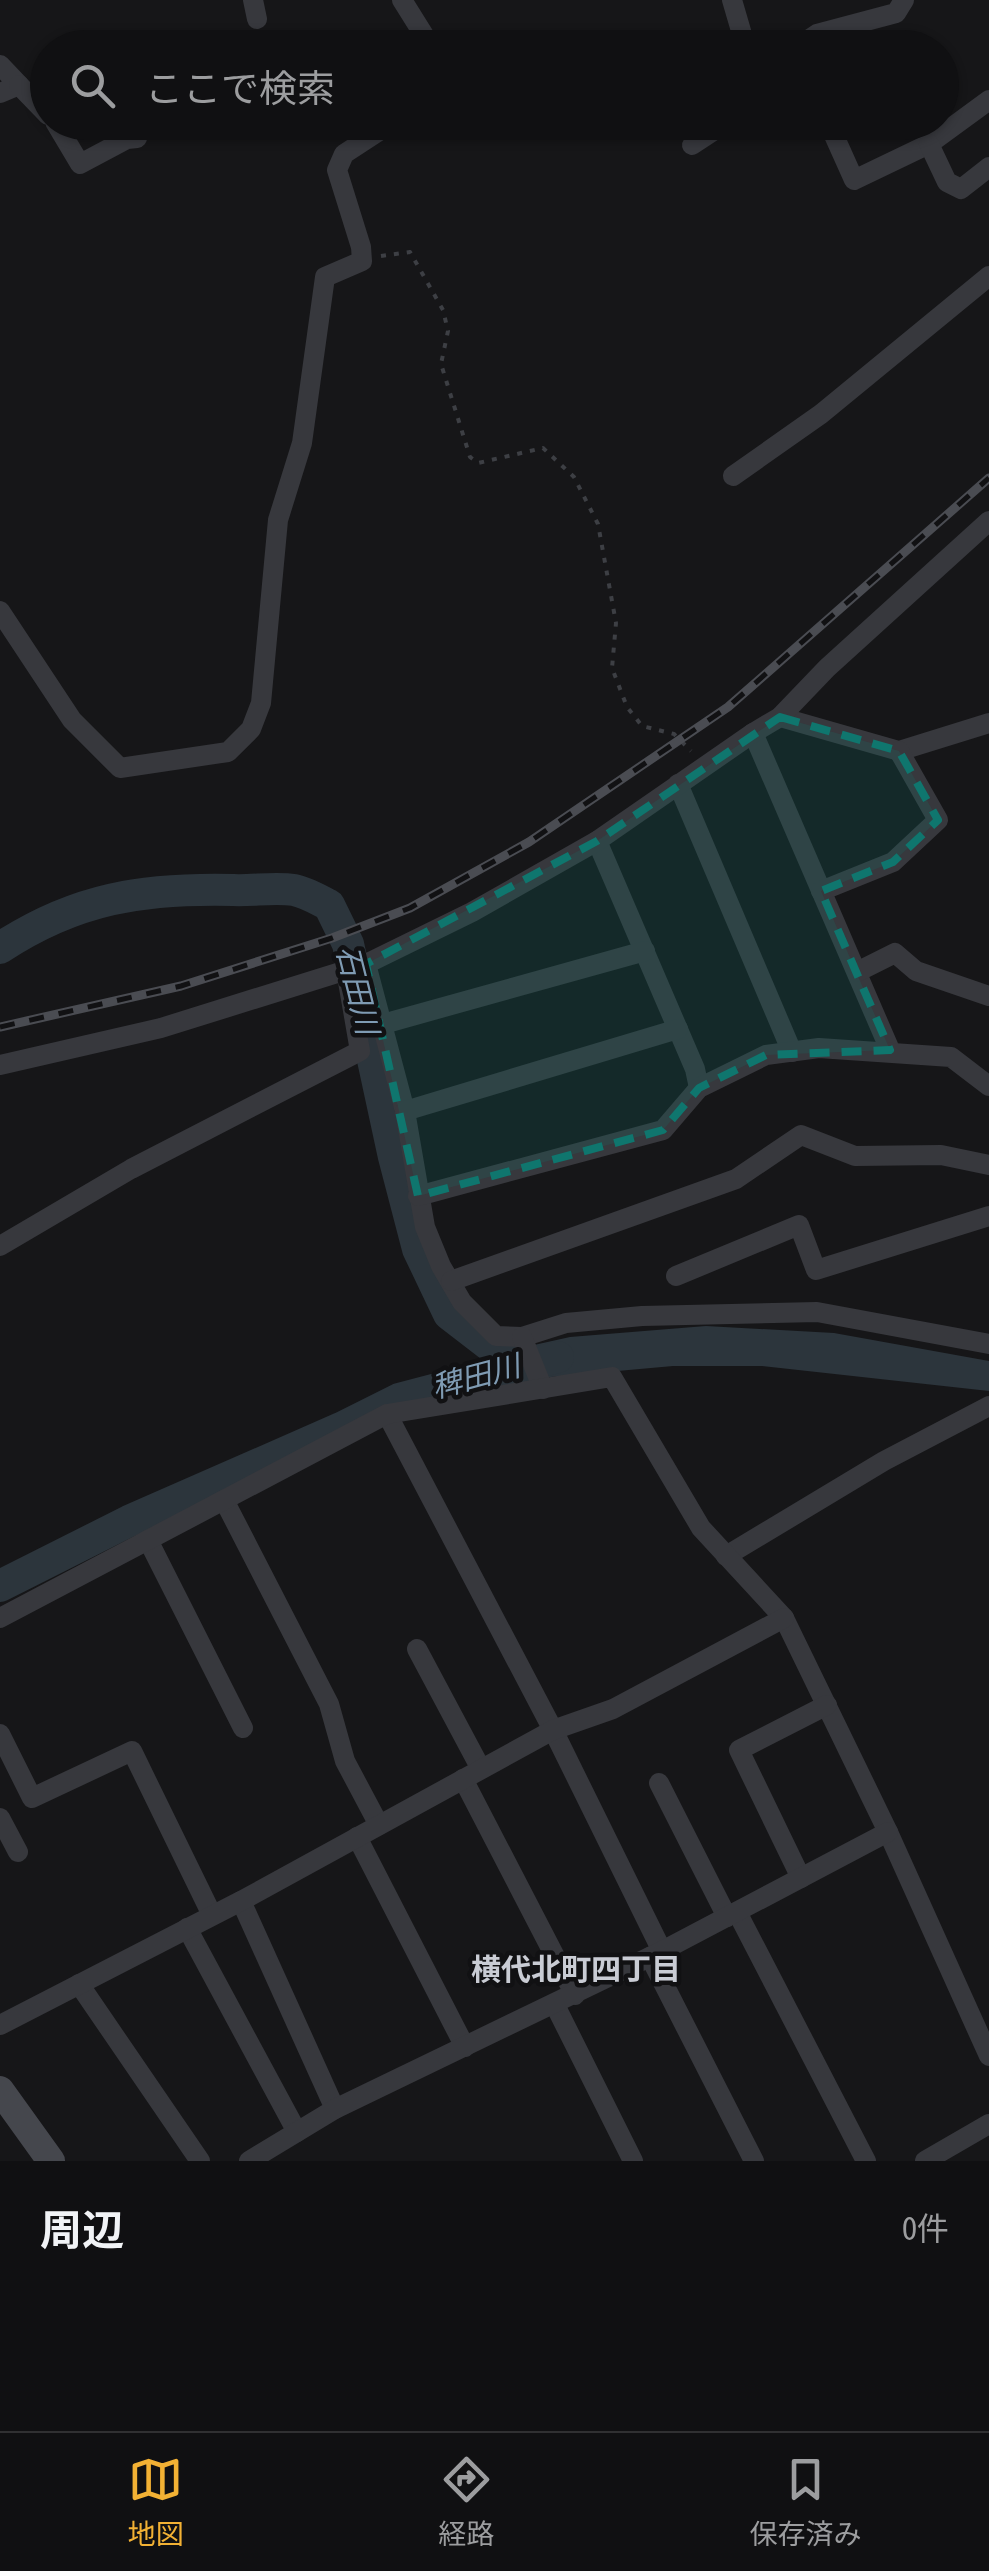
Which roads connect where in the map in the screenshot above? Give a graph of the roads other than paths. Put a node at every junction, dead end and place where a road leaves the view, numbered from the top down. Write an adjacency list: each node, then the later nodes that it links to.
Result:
1 (402, 0): 4 (street)
2 (904, 0): 6 (street)
3 (736, 1): 5 (street)
4 (421, 30)
5 (742, 30)
6 (831, 30)
7 (0, 64): 8 (street)
8 (9, 89): 10 (street)
9 (989, 100): 11 (street)
10 (30, 103)
11 (959, 122)
12 (66, 140): 13 (street)
13 (124, 140)
14 (365, 140): 24 (street)
15 (698, 140): 18 (street)
16 (839, 140): 19 (street)
17 (934, 140): 19 (street)
18 (692, 144)
19 (929, 144): 20 (street)
20 (989, 167)
21 (989, 276): 22 (street)
22 (733, 476)
23 (989, 521): 25 (street)
24 (0, 611)
25 (780, 717): 27 (street); 28 (street)
26 (986, 730): 28 (street)
27 (753, 732): 29 (street); 31 (street)
28 (899, 750): 31 (street)
29 (678, 784): 30 (street); 39 (street)
30 (597, 841): 32 (street); 33 (street)
31 (821, 891): 34 (street)
32 (644, 951): 36 (street); 37 (street)
33 (356, 967): 36 (street); 40 (street); 47 (street)
34 (856, 972): 35 (street); 38 (street)
35 (989, 996)
36 (382, 1024): 43 (street)
37 (678, 1029): 42 (street); 43 (street)
38 (890, 1050): 39 (street); 41 (street)
39 (792, 1052): 42 (street)
40 (0, 1065)
41 (989, 1086)
42 (698, 1088): 45 (street)
43 (404, 1111): 45 (street)
44 (989, 1165): 49 (street)
45 (418, 1196): 49 (street)
46 (989, 1216): 48 (street)
47 (0, 1246)
48 (676, 1276)
49 (451, 1281): 50 (street)
50 (522, 1338): 51 (street); 52 (street)
51 (989, 1344)
52 (543, 1389): 54 (street); 57 (street)
53 (989, 1406): 57 (street)
54 (387, 1414): 55 (street); 63 (street)
55 (224, 1500): 56 (street); 69 (street)
56 (148, 1540): 58 (street); 62 (street)
57 (726, 1556): 59 (street)
58 (0, 1618)
59 (784, 1618): 61 (street); 63 (street)
60 (417, 1649): 65 (street)
61 (826, 1705): 70 (street); 73 (street)
62 (243, 1728)
63 (553, 1730): 65 (street); 78 (street)
64 (0, 1734): 67 (street)
65 (472, 1774): 69 (street); 80 (street)
66 (659, 1783): 75 (street)
67 (32, 1798): 68 (street); 76 (street)
68 (0, 1817): 72 (street)
69 (379, 1825): 71 (street)
70 (888, 1832): 73 (street); 84 (street)
71 (357, 1837): 74 (street); 83 (street)
72 (18, 1852)
73 (802, 1878): 75 (street)
74 (241, 1901): 76 (street); 86 (street)
75 (732, 1914): 78 (street); 94 (street)
76 (212, 1915): 77 (street)
77 (186, 1928): 79 (street); 88 (street)
78 (656, 1954): 80 (street); 93 (street)
79 (79, 1984): 82 (street); 90 (street)
80 (575, 1995): 81 (street)
81 (554, 2005): 83 (street); 92 (street)
82 (0, 2025)
83 (465, 2047): 86 (street)
84 (989, 2056)
85 (0, 2090): 89 (street)
86 (335, 2109): 88 (street)
87 (989, 2124): 95 (street)
88 (297, 2132): 91 (street)
89 (51, 2161)
90 (200, 2161)
91 (249, 2161)
92 (632, 2161)
93 (754, 2161)
94 (866, 2161)
95 (926, 2161)

